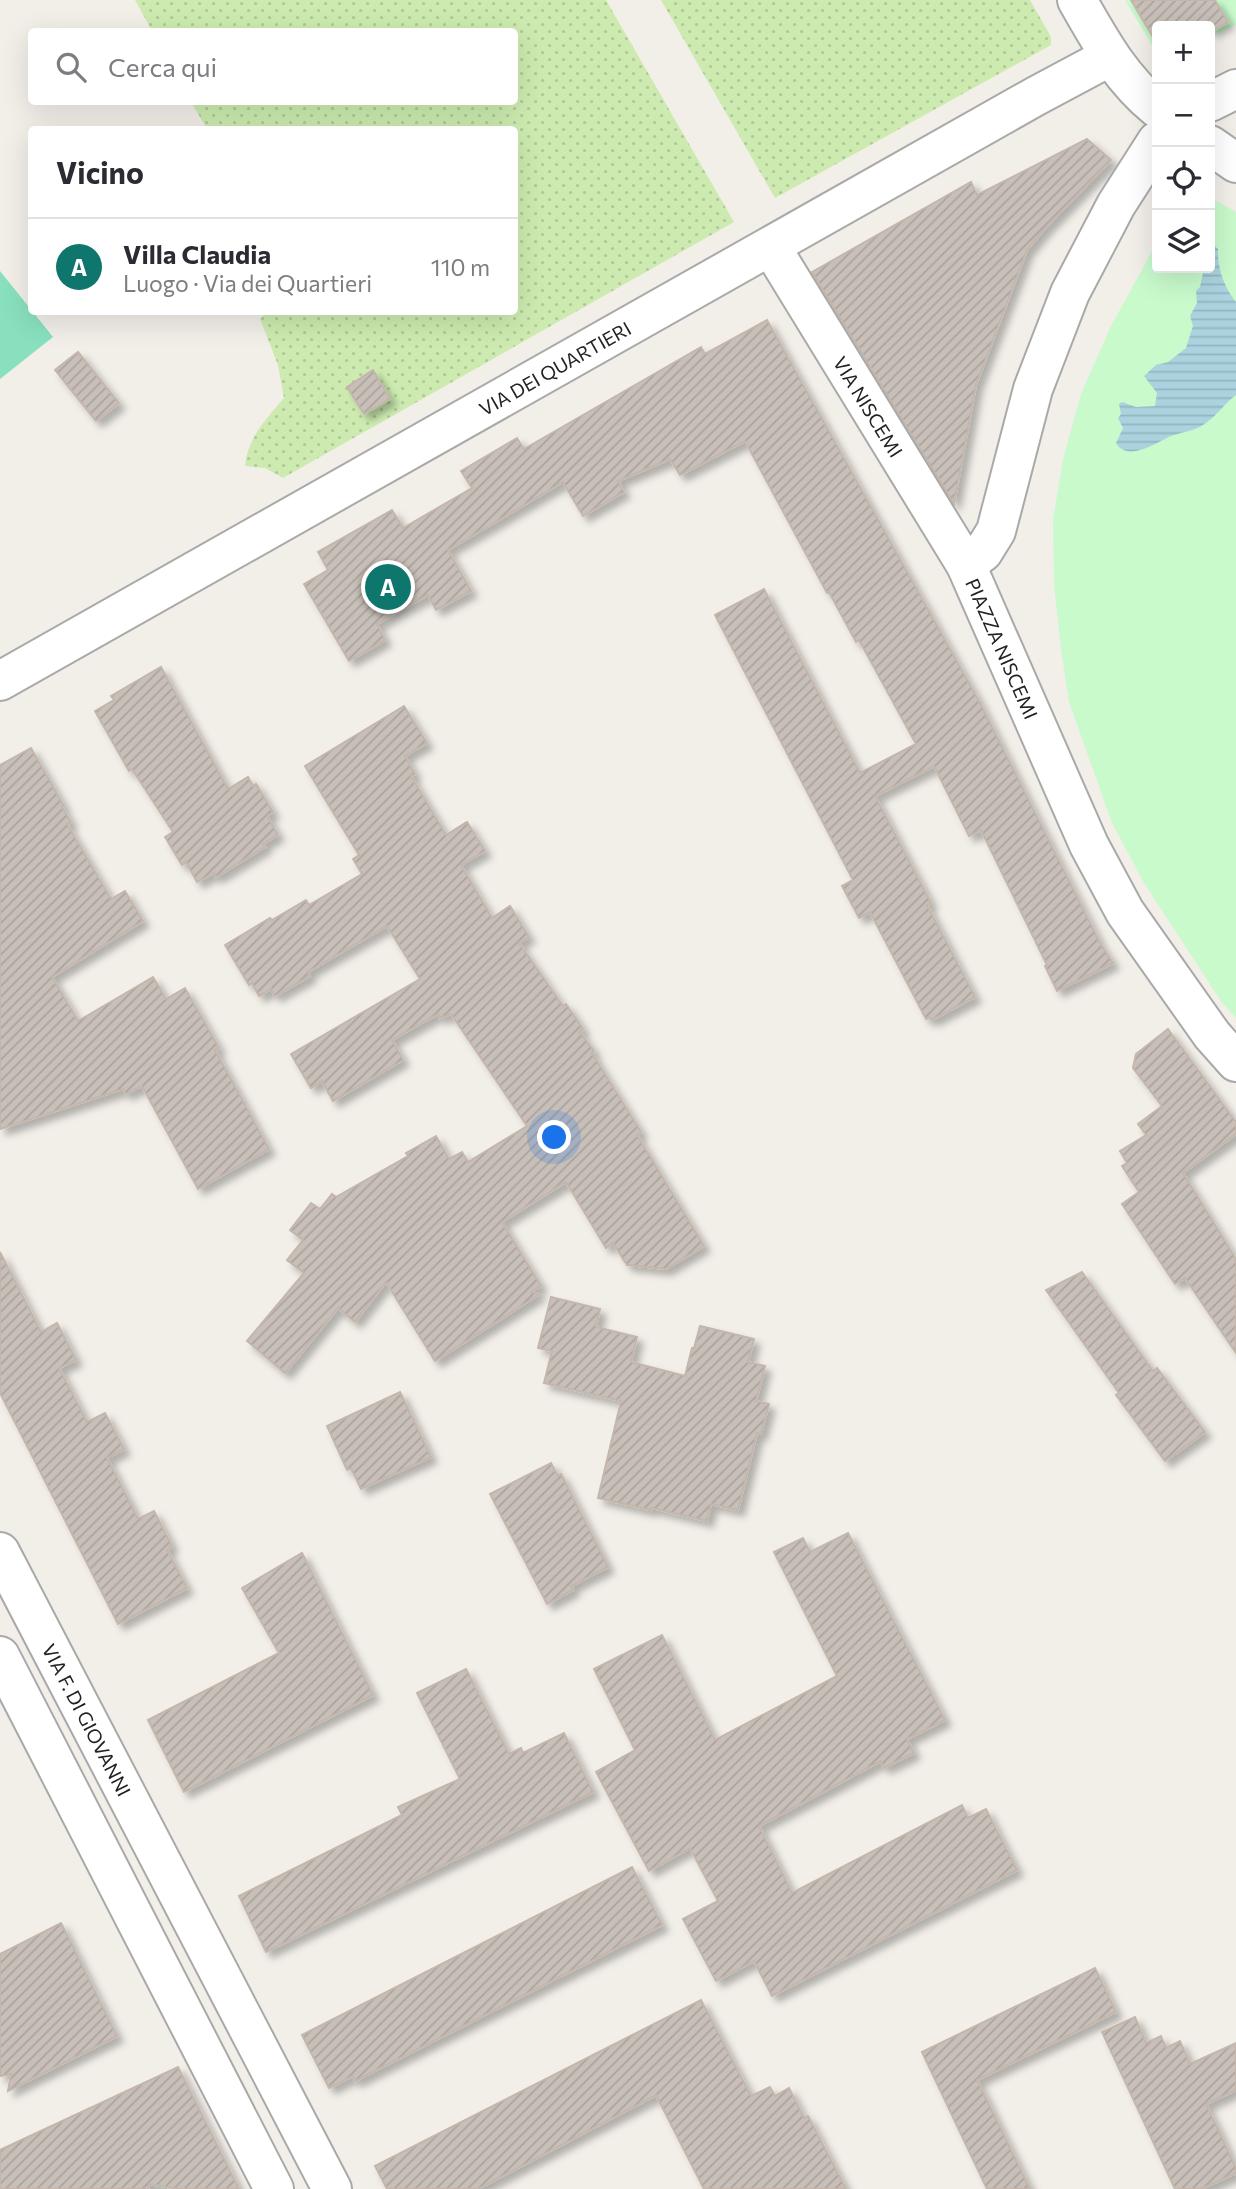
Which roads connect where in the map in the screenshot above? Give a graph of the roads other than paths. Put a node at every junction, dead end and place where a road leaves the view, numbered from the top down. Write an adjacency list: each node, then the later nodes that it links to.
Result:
1 (1077, 0): 2 (street)
2 (1110, 57): 5 (street); 7 (street, VIA DEI QUARTIERI)
3 (1236, 89): 4 (street)
4 (1215, 100)
5 (1152, 104)
6 (1153, 147): 8 (street, PIAZZA NISCEMI)
7 (771, 247): 8 (street, VIA NISCEMI); 9 (street, VIA DEI QUARTIERI)
8 (966, 565): 10 (street, PIAZZA NISCEMI)
9 (0, 681)
10 (1236, 1062)
11 (0, 1552): 13 (street, VIA F. DI GIOVANNI)
12 (0, 1656): 14 (street)
13 (175, 1887): 14 (street); 16 (street, VIA F. DI GIOVANNI)
14 (130, 1909): 15 (street)
15 (274, 2189)
16 (332, 2189)

